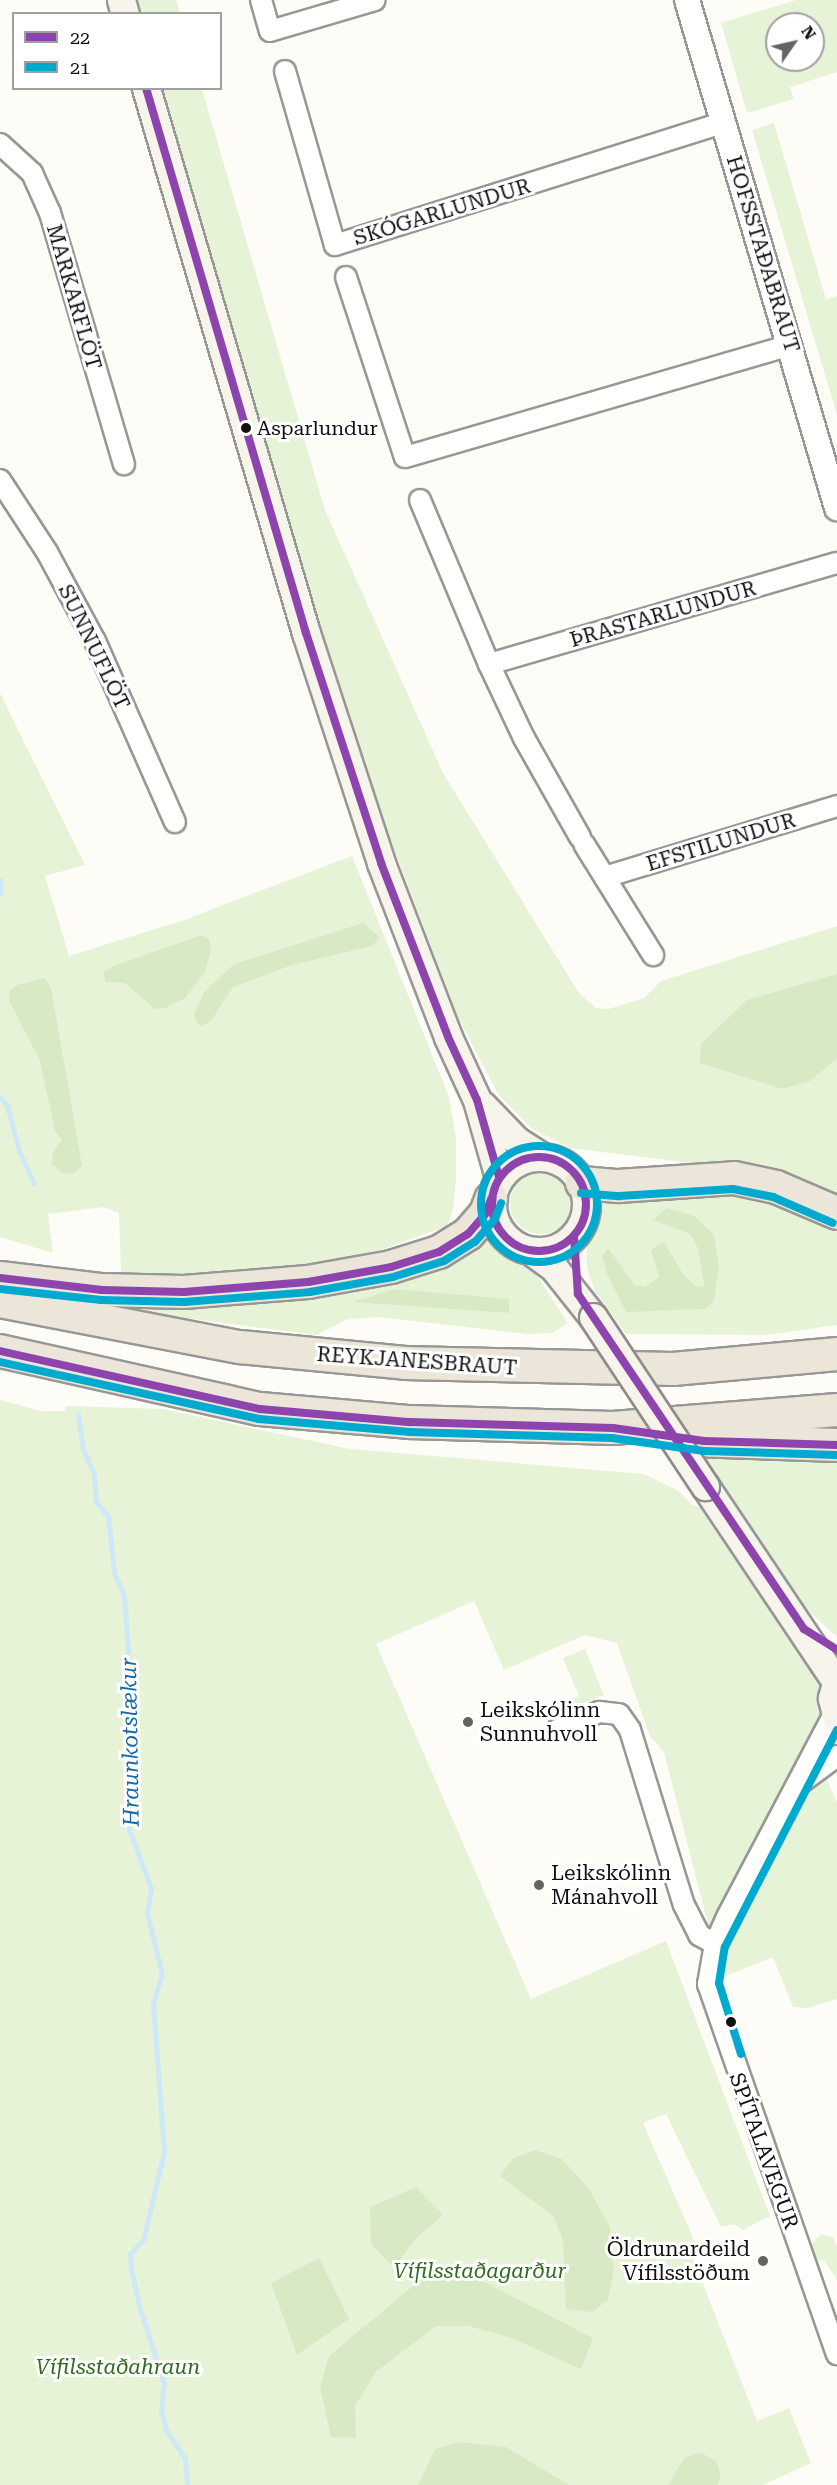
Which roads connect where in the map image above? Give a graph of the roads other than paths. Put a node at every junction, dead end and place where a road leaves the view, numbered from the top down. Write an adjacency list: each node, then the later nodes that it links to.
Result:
1 (261, 0): 2 (street)
2 (375, 0)
3 (687, 0): 6 (street, HOFSSTAÐABRAUT)
4 (285, 70): 6 (street, SKÓGARLUNDUR)
5 (147, 90): 20 (main road)
6 (723, 123): 9 (street, HOFSSTAÐABRAUT)
7 (0, 144): 10 (street, MARKARFLÖT)
8 (346, 277): 9 (street)
9 (790, 345): 13 (street, HOFSSTAÐABRAUT)
10 (124, 464)
11 (0, 480): 17 (street, SUNNUFLÖT)
12 (420, 500): 15 (street)
13 (837, 508)
14 (837, 563): 15 (street, ÞRASTARLUNDUR)
15 (489, 664): 18 (street)
16 (837, 806): 18 (street, EFSTILUNDUR)
17 (175, 822)
18 (605, 877): 19 (street)
19 (653, 955)
20 (477, 1100): 21 (main road); 23 (main road)
21 (541, 1156): 22 (main road); 23 (main road)
22 (582, 1183): 24 (highway); 25 (main road)
23 (495, 1188): 26 (main road); 27 (highway)
24 (837, 1213)
25 (574, 1236): 26 (main road); 28 (main road)
26 (531, 1251): 28 (main road)
27 (0, 1278)
28 (578, 1294): 35 (main road, bridge)
29 (0, 1301): 31 (highway, REYKJANESBRAUT)
30 (0, 1352): 33 (highway)
31 (837, 1354)
32 (837, 1410): 33 (highway)
33 (613, 1428): 34 (highway)
34 (837, 1445)
35 (804, 1629): 36 (main road); 37 (main road)
36 (837, 1650)
37 (837, 1681): 38 (main road)
38 (836, 1717): 41 (street, SPÍTALAVEGUR)
39 (557, 1730): 42 (street)
40 (837, 1756): 41 (street, SPÍTALAVEGUR)
41 (795, 1788): 42 (street, SPÍTALAVEGUR)
42 (715, 1944): 43 (street, SPÍTALAVEGUR)
43 (837, 2354)

